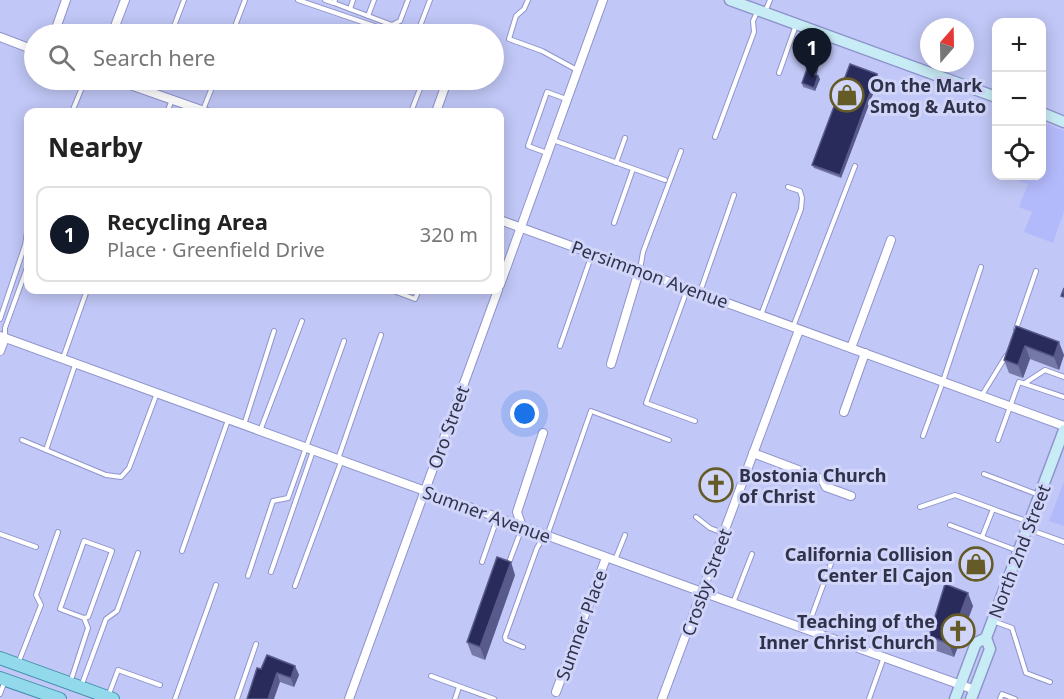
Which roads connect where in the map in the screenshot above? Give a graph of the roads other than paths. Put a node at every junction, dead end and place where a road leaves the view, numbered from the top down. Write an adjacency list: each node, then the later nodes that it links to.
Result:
1 (66, 0): 19 (street)
2 (124, 0): 20 (street)
3 (184, 0): 21 (lane)
4 (244, 0): 22 (lane)
5 (298, 0): 23 (lane)
6 (325, 0): 15 (lane)
7 (353, 0): 16 (lane)
8 (374, 0): 18 (lane)
9 (408, 0): 25 (lane)
10 (430, 0): 26 (lane)
11 (528, 0): 30 (lane)
12 (603, 0): 30 (street)
13 (730, 0): 17 (main road)
14 (770, 0): 17 (lane)
15 (334, 1): 16 (lane)
16 (350, 9): 18 (lane)
17 (761, 11): 27 (main road); 49 (lane)
18 (368, 16): 24 (lane)
19 (58, 24)
20 (116, 24)
21 (175, 24)
22 (236, 24)
23 (368, 24)
24 (389, 24)
25 (394, 24)
26 (421, 24)
27 (797, 24): 31 (lane); 38 (main road)
28 (0, 37): 29 (street)
29 (24, 46)
30 (578, 70): 40 (street)
31 (779, 73)
32 (81, 90): 41 (lane)
33 (145, 90): 37 (street)
34 (212, 90): 44 (lane)
35 (420, 90): 45 (lane)
36 (444, 90): 46 (street)
37 (151, 92): 39 (street)
38 (992, 96)
39 (172, 100): 42 (lane); 43 (street)
40 (567, 100): 51 (street); 53 (lane)
41 (74, 108)
42 (169, 108)
43 (194, 108)
44 (206, 108)
45 (413, 108)
46 (437, 108)
47 (1046, 115): 48 (main road)
48 (1064, 122)
49 (715, 137)
50 (625, 138): 54 (lane)
51 (552, 140): 53 (street); 54 (lane)
52 (681, 151): 67 (lane)
53 (547, 153): 62 (street)
54 (616, 163): 56 (lane)
55 (855, 166): 80 (lane)
56 (633, 169): 57 (lane); 61 (lane)
57 (665, 180)
58 (788, 186): 77 (lane)
59 (735, 195): 72 (lane)
60 (504, 221): 62 (street, Persimmon Avenue)
61 (614, 223)
62 (520, 227): 65 (street, Persimmon Avenue); 69 (street)
63 (891, 240): 87 (street)
64 (24, 248): 78 (lane)
65 (593, 254): 67 (street, Persimmon Avenue); 86 (lane)
66 (981, 267): 95 (lane)
67 (639, 271): 71 (street, Persimmon Avenue); 92 (street)
68 (1036, 271): 84 (lane)
69 (504, 273)
70 (24, 276): 83 (lane)
71 (688, 288): 72 (street, Persimmon Avenue); 103 (lane)
72 (699, 293): 77 (street, Persimmon Avenue)
73 (86, 294): 91 (lane)
74 (402, 294): 75 (lane)
75 (417, 294)
76 (497, 294): 118 (street, Oro Street)
77 (761, 315): 80 (street, Persimmon Avenue)
78 (0, 319)
79 (302, 321): 106 (lane)
80 (796, 328): 87 (street, Persimmon Avenue); 115 (street, Crosby Street)
81 (274, 331): 104 (lane)
82 (381, 335): 116 (lane)
83 (2, 337): 89 (street); 91 (street, Sumner Avenue)
84 (1013, 337)
85 (344, 340): 113 (lane)
86 (560, 346)
87 (851, 348): 90 (street)
88 (1009, 348): 98 (lane)
89 (0, 351)
90 (865, 353): 95 (street); 101 (street)
91 (62, 359): 93 (street, Sumner Avenue)
92 (611, 363)
93 (76, 364): 97 (street, Sumner Avenue); 114 (lane)
94 (1064, 377): 96 (lane)
95 (942, 381): 98 (street); 108 (lane)
96 (1024, 383): 99 (lane); 100 (lane)
97 (157, 393): 102 (street, Sumner Avenue); 114 (lane)
98 (981, 396): 100 (street)
99 (1064, 397)
100 (1010, 407): 105 (street); 111 (lane)
101 (844, 412)
102 (228, 420): 104 (street, Sumner Avenue); 136 (lane)
103 (695, 421)
104 (243, 425): 106 (street, Sumner Avenue)
105 (1064, 428): 112 (main road, North 2nd Street)
106 (260, 431): 113 (street, Sumner Avenue)
107 (543, 433): 127 (street)
108 (923, 436)
109 (22, 440): 114 (lane)
110 (669, 440): 132 (lane)
111 (998, 440)
112 (1061, 445): 119 (main road, North 2nd Street)
113 (309, 449): 116 (street, Sumner Avenue); 145 (lane); 146 (lane)
114 (46, 450)
115 (753, 453): 120 (street); 129 (street, Crosby Street)
116 (339, 460): 118 (street, Sumner Avenue); 148 (lane)
117 (984, 474): 119 (lane)
118 (424, 491): 124 (street, Sumner Avenue); 175 (street, Oro Street)
119 (1040, 495): 126 (main road, North 2nd Street)
120 (851, 496)
121 (920, 507): 122 (lane)
122 (993, 509): 126 (lane); 133 (lane)
123 (696, 517): 129 (lane)
124 (498, 518): 127 (street, Sumner Avenue); 143 (lane)
125 (950, 525): 133 (lane)
126 (1028, 526): 134 (lane); 137 (main road, North 2nd Street)
127 (522, 527): 132 (street, Sumner Avenue); 144 (lane)
128 (58, 532): 159 (lane)
129 (724, 533): 149 (street, Crosby Street)
130 (0, 534): 135 (lane)
131 (625, 535): 142 (lane)
132 (546, 536): 141 (street, Sumner Avenue); 156 (lane)
133 (982, 537): 137 (lane)
134 (1064, 542)
135 (36, 547)
136 (182, 551)
137 (1019, 551): 152 (main road, North 2nd Street)
138 (853, 552): 153 (lane)
139 (138, 553): 164 (lane)
140 (752, 554): 150 (lane)
141 (606, 558): 142 (street, Sumner Avenue); 167 (street, Sumner Place)
142 (615, 561): 149 (street, Sumner Avenue)
143 (482, 562)
144 (508, 565)
145 (271, 572)
146 (248, 576)
147 (216, 585): 173 (lane)
148 (295, 586)
149 (702, 592): 150 (street, Sumner Avenue); 178 (street, Crosby Street)
150 (734, 603): 153 (street, Sumner Avenue)
151 (84, 618): 151 (lane); 164 (lane)
152 (992, 621): 154 (main road, North 2nd Street); 162 (lane)
153 (807, 630): 157 (street, Sumner Avenue)
154 (986, 638): 163 (main road, North 2nd Street); 170 (main road, North 2nd Street)
155 (256, 644): 174 (lane)
156 (523, 646)
157 (884, 657): 163 (street, Sumner Avenue); 179 (lane)
158 (0, 658): 159 (main road)
159 (17, 664): 164 (main road)
160 (431, 676): 166 (lane)
161 (3, 679): 168 (lane); 169 (main road)
162 (1050, 682)
163 (961, 684): 170 (street, Sumner Avenue); 180 (main road, North 2nd Street); 181 (main road)
164 (75, 685): 171 (main road)
165 (160, 686): 171 (lane)
166 (459, 687): 176 (lane); 177 (lane)
167 (556, 692)
168 (0, 694)
169 (34, 694): 172 (main road)
170 (973, 694)
171 (110, 698)
172 (60, 699)
173 (175, 699)
174 (237, 699)
175 (349, 699)
176 (455, 699)
177 (494, 699)
178 (662, 699)
179 (869, 699)
180 (955, 699)
181 (964, 699)
182 (1000, 699): 183 (lane)
183 (1015, 699)

